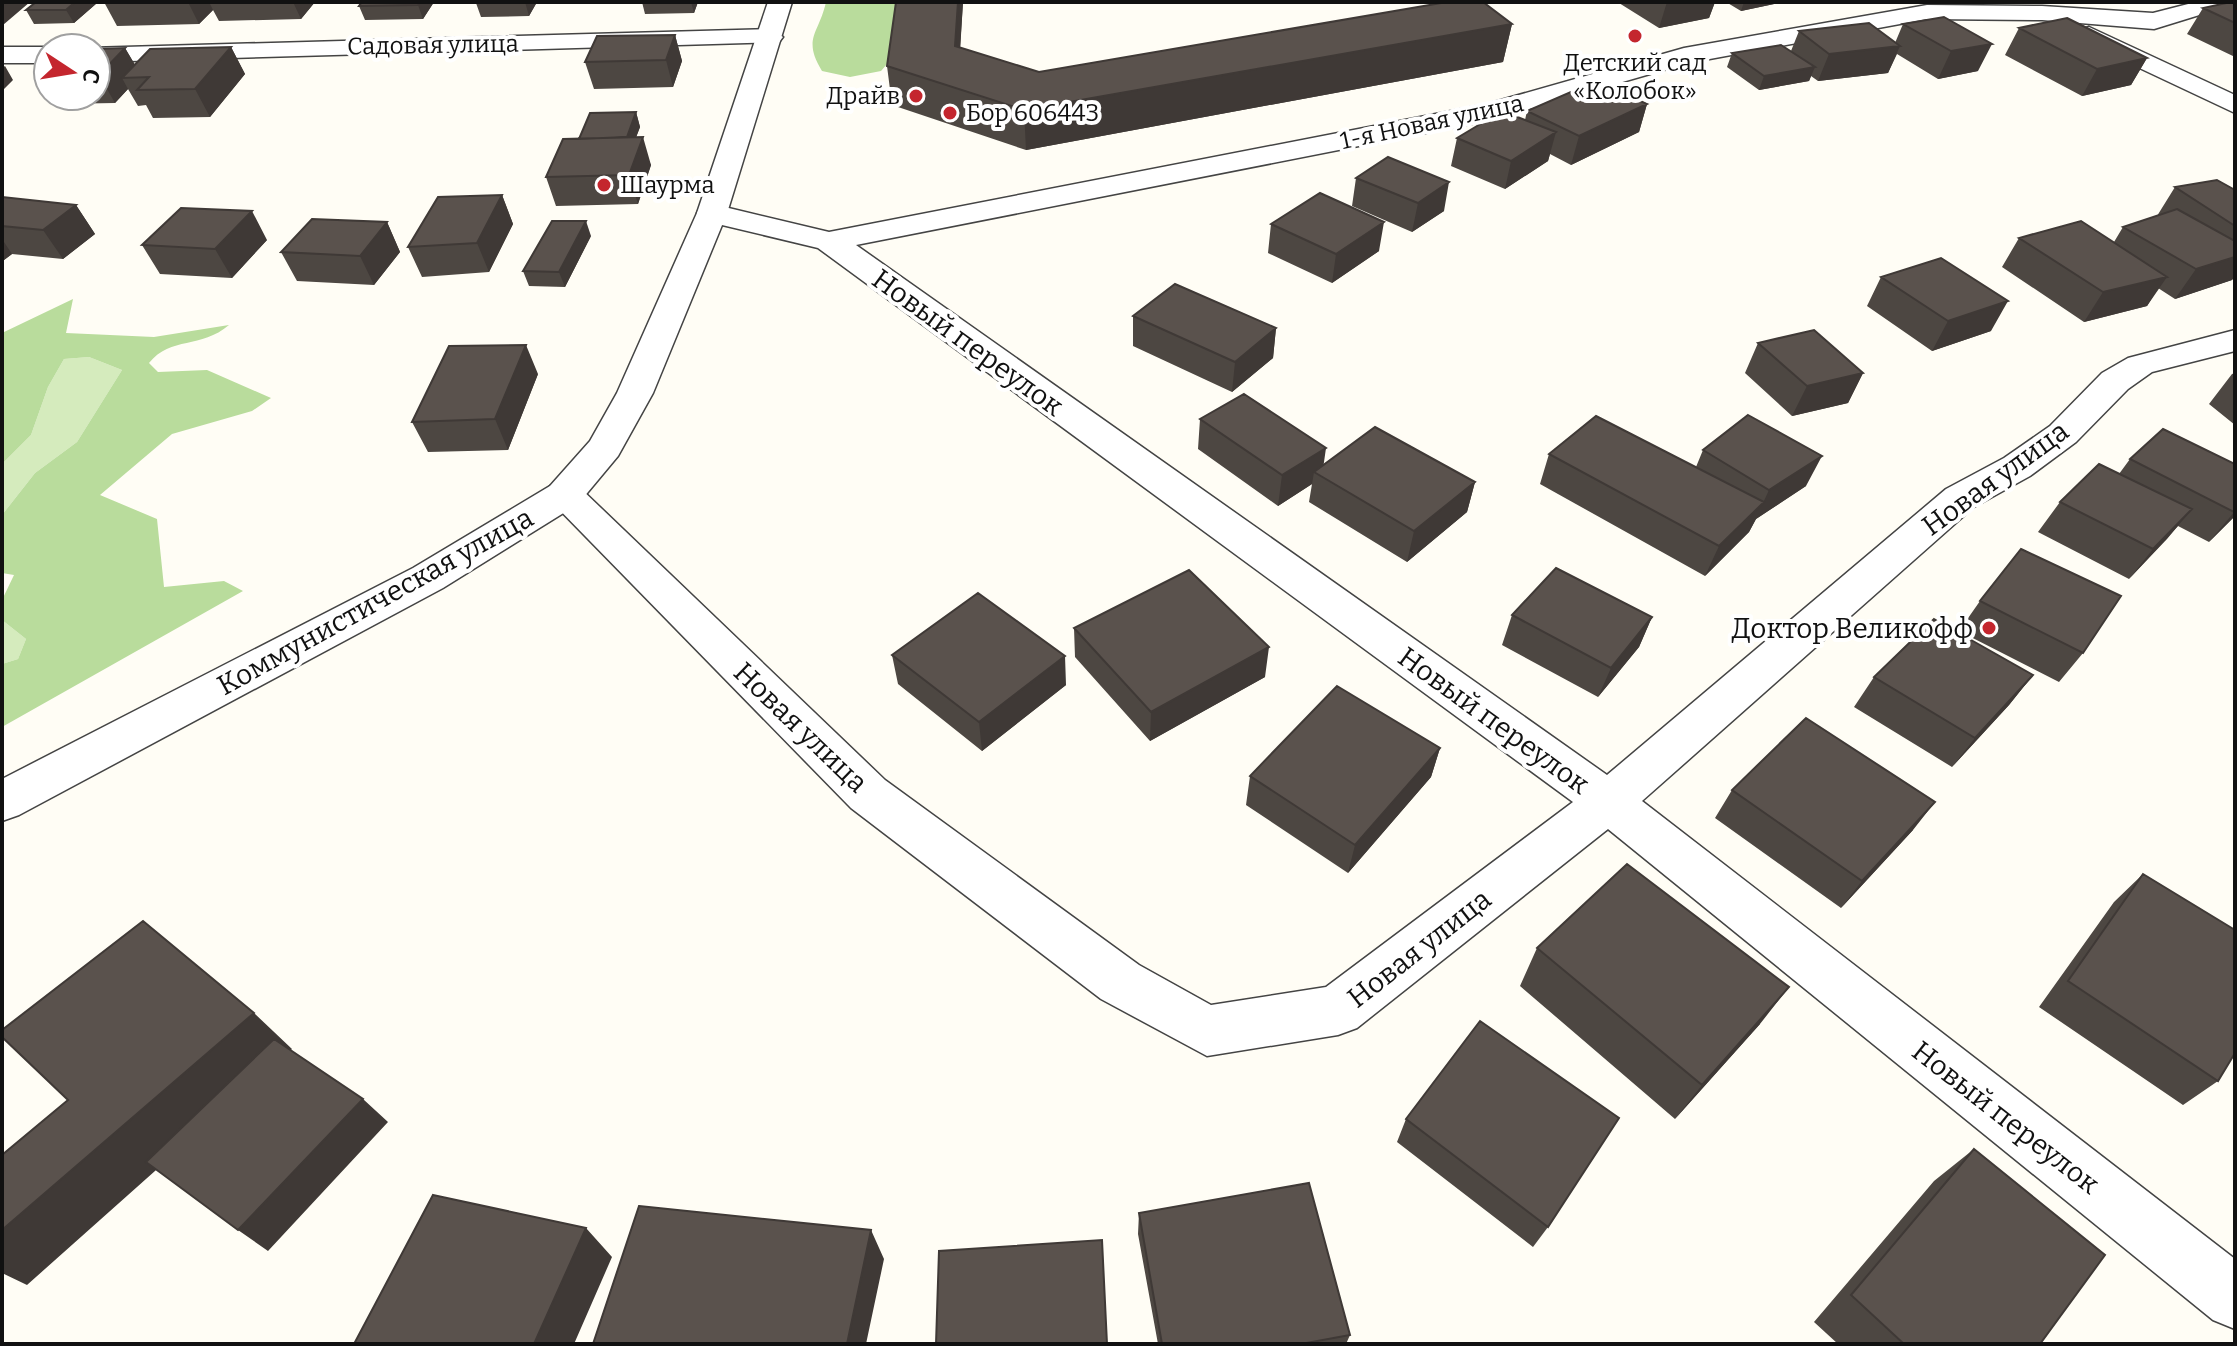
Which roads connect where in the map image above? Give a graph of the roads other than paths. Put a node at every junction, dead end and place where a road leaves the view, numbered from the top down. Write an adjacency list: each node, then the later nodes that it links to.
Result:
1 (2224, 2): 2 (street, 1-я Новая улица)
2 (2032, 8): 7 (street); 9 (street, 1-я Новая улица)
3 (775, 19): 4 (street, Садовая улица); 8 (street, Коммунистическая улица)
4 (112, 53)
5 (2, 55): 6 (street)
6 (32, 55)
7 (2235, 105)
8 (712, 213): 9 (street, Новый переулок); 11 (street, Коммунистическая улица)
9 (829, 241): 13 (street, Новый переулок)
10 (2235, 340): 13 (street, Новая улица)
11 (564, 495): 12 (street, Коммунистическая улица); 13 (street, Новая улица)
12 (2, 801)
13 (1608, 802): 14 (street, Новый переулок)
14 (2235, 1298)

